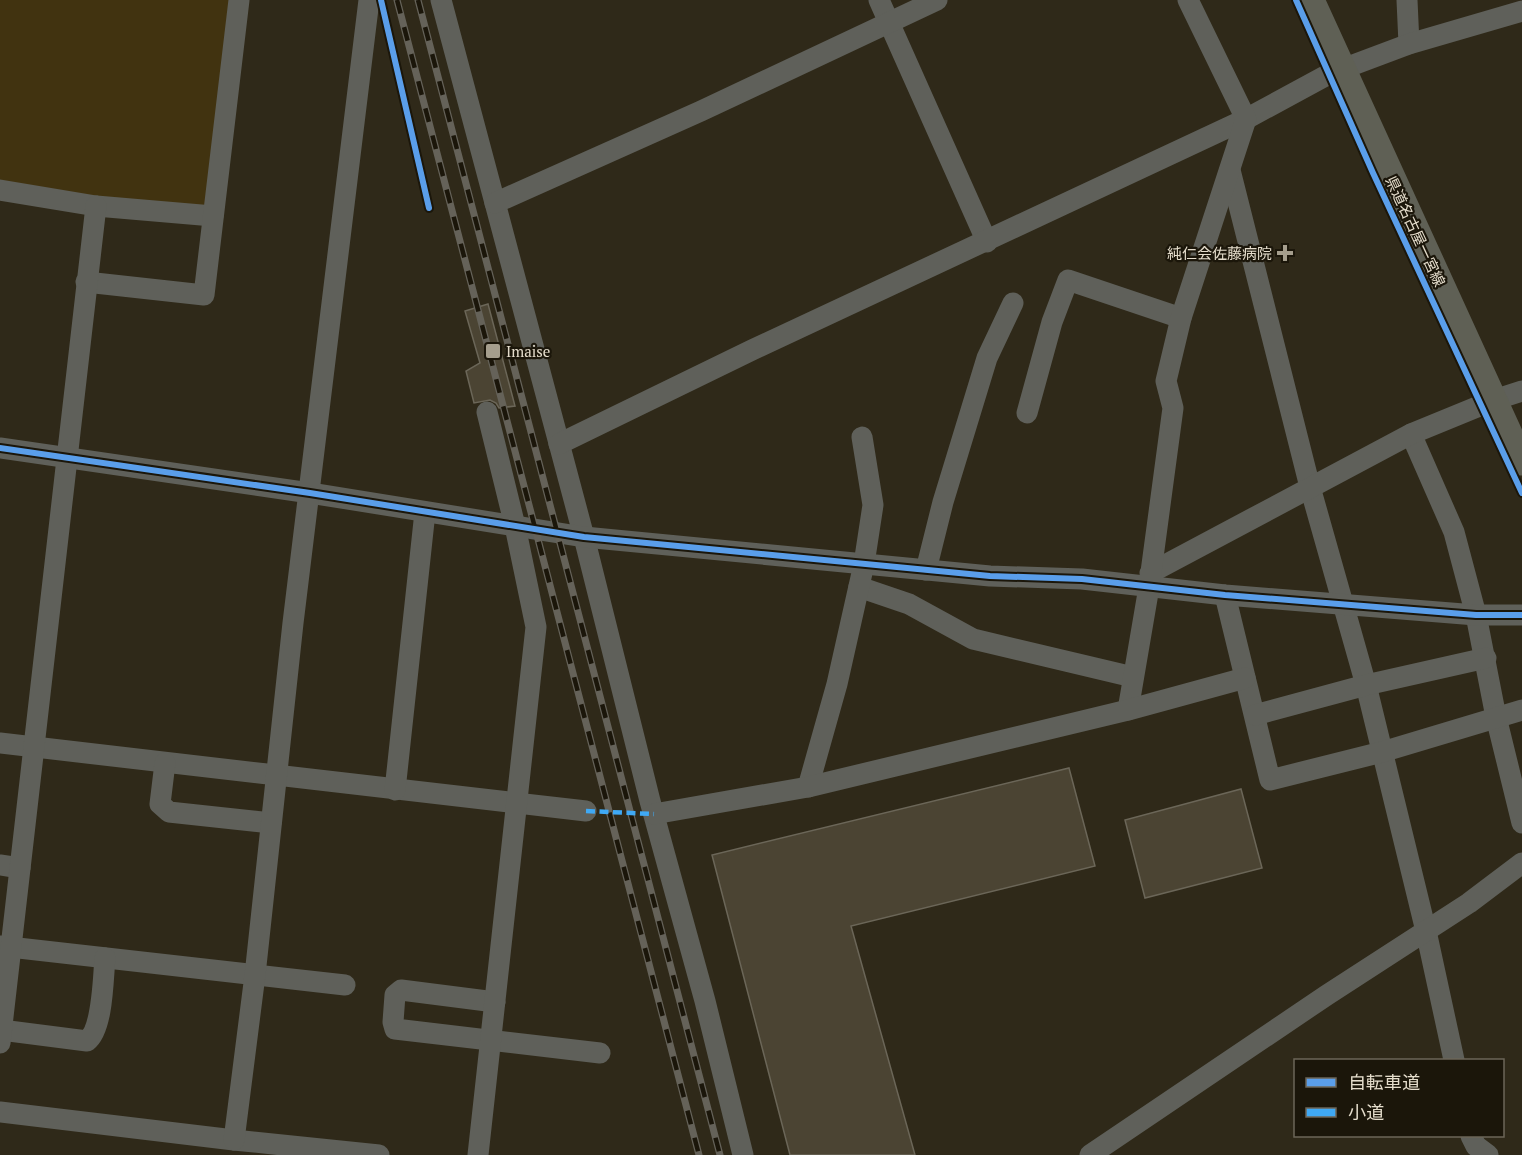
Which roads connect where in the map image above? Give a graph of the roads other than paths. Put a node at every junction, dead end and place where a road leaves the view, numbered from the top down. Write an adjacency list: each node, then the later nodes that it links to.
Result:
1 (239, 0): 18 (street)
2 (369, 0): 34 (street)
3 (441, 0): 16 (street)
4 (879, 0): 10 (street)
5 (938, 0): 10 (street)
6 (1188, 0): 13 (street)
7 (1311, 0): 12 (main road, 県道名古屋一宮線)
8 (1407, 0): 11 (street)
9 (1516, 8): 11 (street)
10 (889, 22): 16 (street); 19 (street)
11 (1409, 44): 12 (street)
12 (1342, 69): 13 (street); 24 (main road, 県道名古屋一宮線)
13 (1246, 119): 14 (street); 19 (street)
14 (1230, 170): 22 (street); 33 (street)
15 (0, 190): 17 (street)
16 (495, 203): 29 (street)
17 (96, 206): 18 (street); 20 (street)
18 (213, 216): 20 (street)
19 (987, 242): 29 (street)
20 (86, 282): 31 (street)
21 (1013, 303): 39 (street)
22 (1181, 318): 26 (street); 40 (street)
23 (1522, 391): 24 (street)
24 (1494, 400): 27 (street); 32 (main road, 県道名古屋一宮線)
25 (487, 412): 36 (street)
26 (1028, 413)
27 (1411, 434): 33 (street); 44 (street)
28 (862, 437): 38 (street)
29 (559, 444): 37 (street)
30 (0, 448): 31 (street)
31 (66, 457): 34 (street); 55 (street)
32 (1522, 462)
33 (1310, 487): 40 (street); 43 (street)
34 (310, 493): 35 (street); 58 (street)
35 (425, 512): 36 (street); 60 (street)
36 (515, 526): 37 (street); 61 (street)
37 (584, 537): 38 (street); 63 (street)
38 (864, 564): 39 (street); 41 (street)
39 (926, 570): 40 (street)
40 (1150, 580): 42 (street); 47 (street)
41 (859, 587): 47 (street); 59 (street)
42 (1225, 595): 43 (street); 48 (street)
43 (1344, 603): 44 (street); 49 (street)
44 (1476, 615): 45 (street); 46 (street)
45 (1522, 615)
46 (1486, 658): 49 (street); 53 (street)
47 (1133, 677): 50 (street)
48 (1245, 678): 50 (street); 52 (street)
49 (1366, 685): 52 (street); 56 (street)
50 (1128, 710): 59 (street)
51 (1522, 710): 53 (street)
52 (1255, 715): 56 (street)
53 (1496, 717): 56 (street); 65 (street)
54 (0, 743): 55 (street)
55 (34, 748): 57 (street); 67 (street)
56 (1382, 752): 69 (street)
57 (165, 763): 58 (street); 64 (street)
58 (276, 776): 60 (street); 64 (street)
59 (808, 787): 63 (street)
60 (395, 790): 61 (street)
61 (517, 804): 62 (street); 75 (street)
62 (585, 811)
63 (654, 814): 86 (street)
64 (271, 823): 72 (street)
65 (1522, 823)
66 (1522, 863): 69 (street)
67 (10, 867): 68 (street)
68 (8, 908): 70 (street)
69 (1426, 931): 79 (street); 87 (street)
70 (5, 947): 71 (street); 74 (street)
71 (105, 958): 72 (street); 76 (street)
72 (255, 975): 73 (street); 82 (street)
73 (345, 985)
74 (3, 992): 76 (street)
75 (495, 1002): 77 (street); 77 (street)
76 (1, 1037)
77 (491, 1040): 78 (street); 85 (street)
78 (600, 1053)
79 (1454, 1059)
80 (0, 1112): 82 (street)
81 (1472, 1137): 88 (street)
82 (234, 1140): 83 (street)
83 (309, 1151): 84 (street)
84 (379, 1155)
85 (478, 1155)
86 (743, 1155)
87 (1090, 1155)
88 (1488, 1155)

